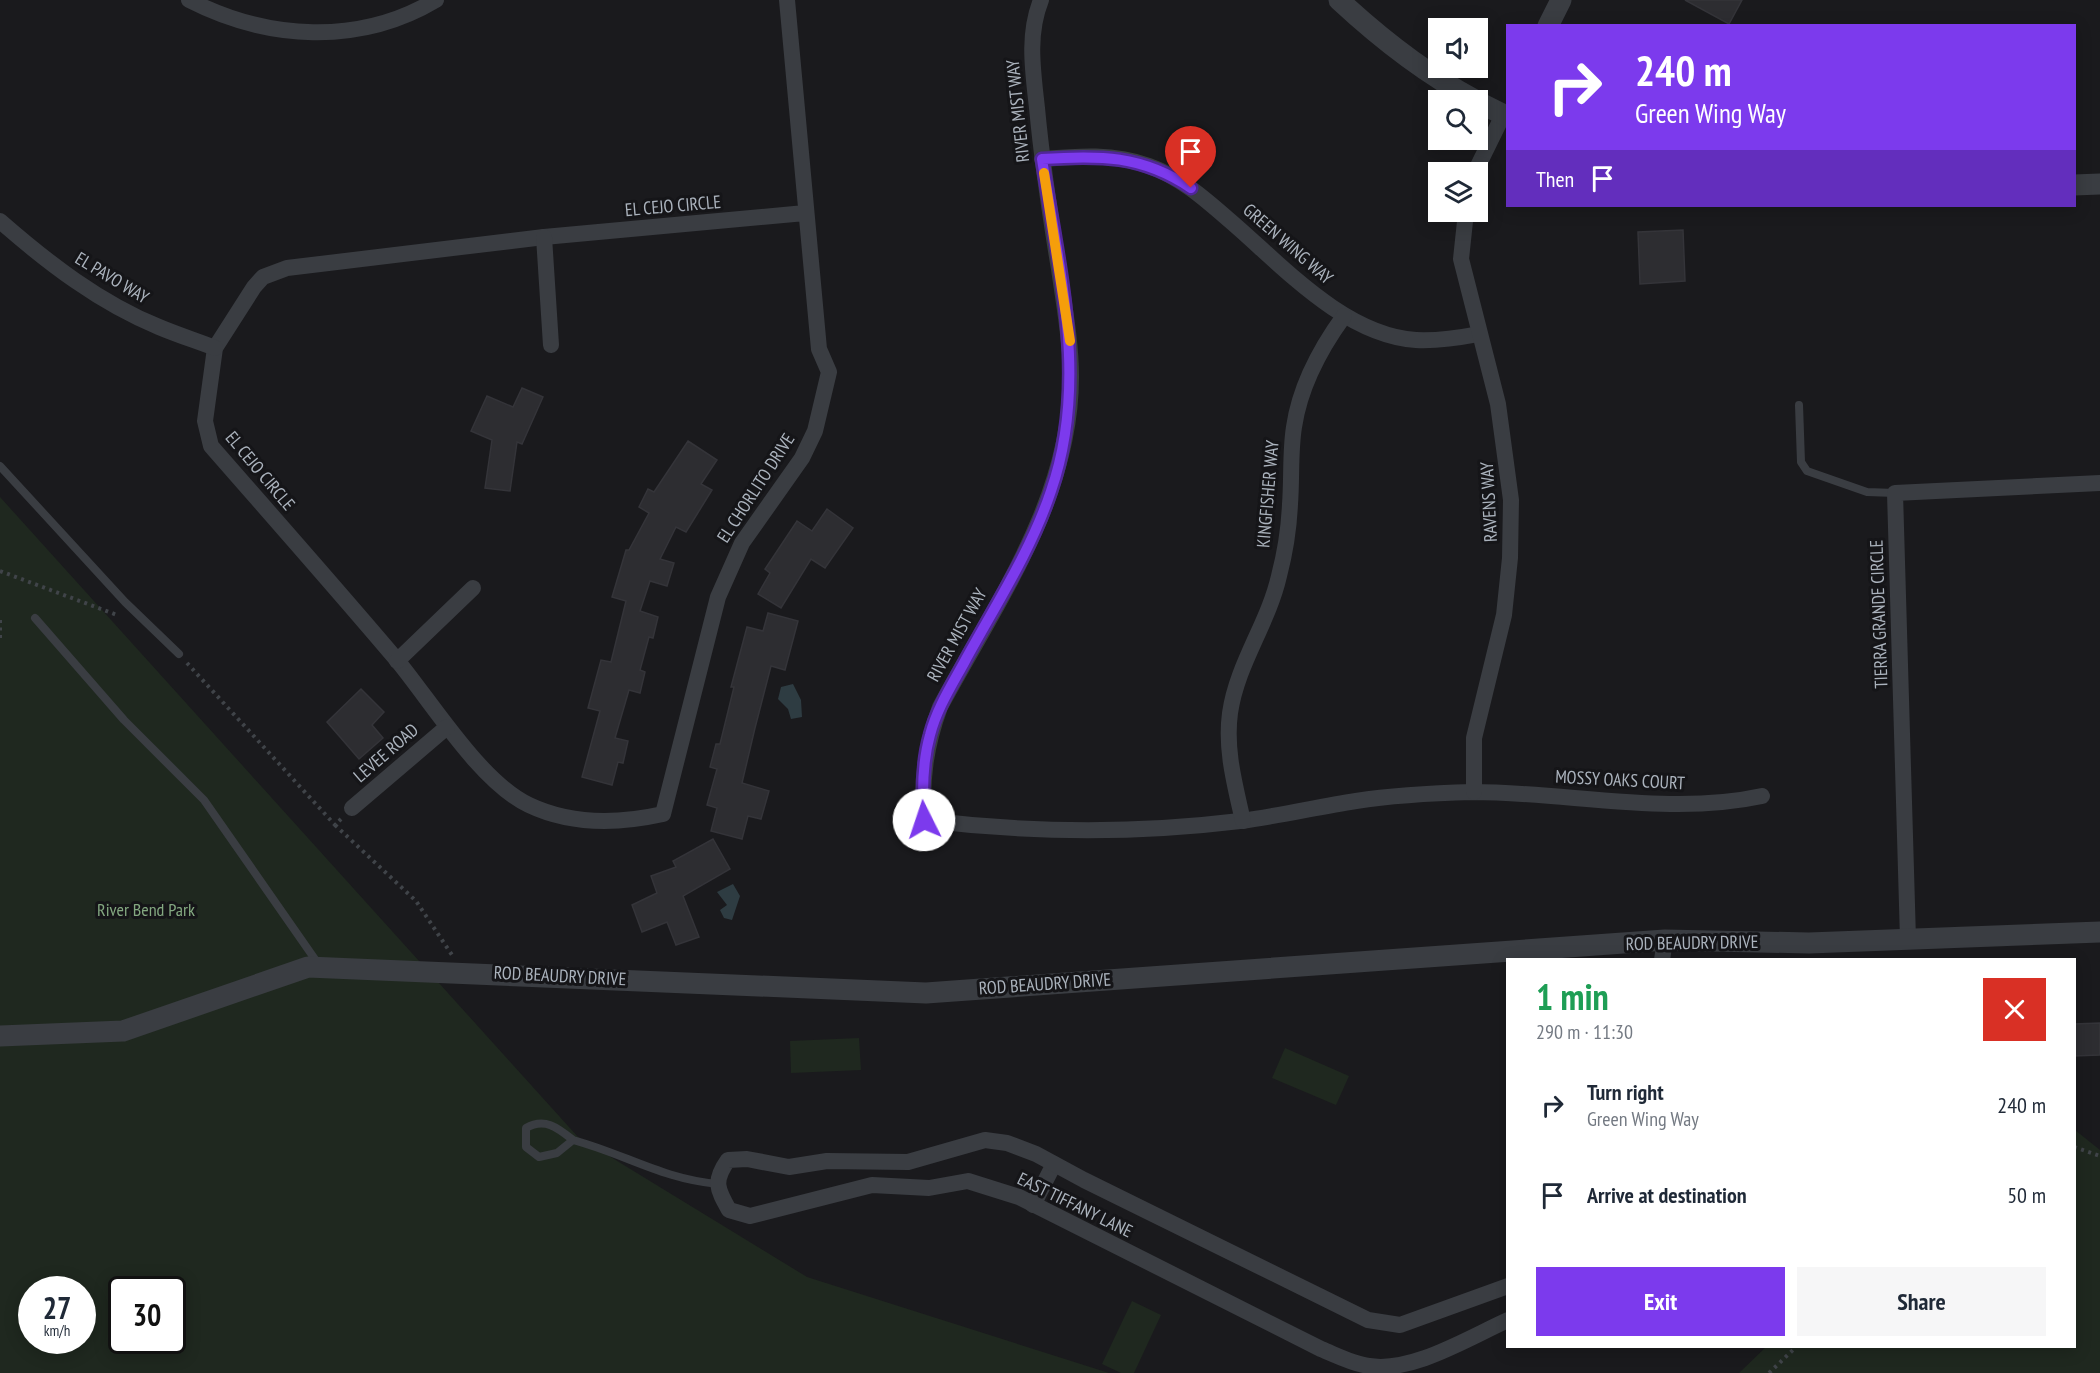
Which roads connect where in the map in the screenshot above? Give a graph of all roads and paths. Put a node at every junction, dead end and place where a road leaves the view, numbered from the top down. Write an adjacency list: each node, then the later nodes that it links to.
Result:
1 (189, 0): 2 (street)
2 (436, 0)
3 (787, 0): 15 (street, EL CHORLITO DRIVE)
4 (1041, 0): 11 (street, RIVER MIST WAY)
5 (1339, 0): 8 (street)
6 (1561, 0): 7 (street)
7 (1549, 24)
8 (1455, 90)
9 (1488, 105): 10 (street)
10 (1506, 112): 12 (street)
11 (1042, 159): 19 (street, GREEN WING WAY); 40 (street, RIVER MIST WAY)
12 (1480, 162)
13 (2100, 184): 14 (street)
14 (2076, 185)
15 (805, 213): 18 (street, EL CEJO CIRCLE); 39 (street, EL CHORLITO DRIVE)
16 (0, 221): 22 (street, EL PAVO WAY)
17 (1465, 222): 20 (street, RAVENS WAY)
18 (544, 237): 21 (street); 22 (street, EL CEJO CIRCLE)
19 (1344, 316): 20 (street, GREEN WING WAY); 40 (street, KINGFISHER WAY)
20 (1479, 334): 36 (street, RAVENS WAY)
21 (551, 345)
22 (215, 348): 34 (street, EL CEJO CIRCLE)
23 (1799, 405): 26 (lane)
24 (0, 466): 33 (lane)
25 (2100, 483): 26 (street)
26 (1894, 493): 43 (street, TIERRA GRANDE CIRCLE)
27 (0, 572): 29 (path)
28 (473, 588): 34 (street)
29 (123, 617)
30 (35, 618): 47 (lane)
31 (0, 620): 32 (path)
32 (0, 640)
33 (179, 654): 41 (path)
34 (397, 661): 35 (street, EL CEJO CIRCLE)
35 (447, 727): 38 (street, LEVEE ROAD); 39 (street, EL CEJO CIRCLE)
36 (1474, 792): 37 (street, MOSSY OAKS COURT); 40 (street, RIVER MIST WAY)
37 (1762, 796)
38 (352, 808): 41 (path)
39 (663, 814)
40 (1242, 821)
41 (335, 825): 48 (path)
42 (2100, 932): 43 (street, ROD BEAUDRY DRIVE)
43 (1908, 939): 44 (street, ROD BEAUDRY DRIVE)
44 (1664, 950): 45 (street, ROD BEAUDRY DRIVE)
45 (1527, 958)
46 (1506, 959): 48 (street, ROD BEAUDRY DRIVE)
47 (321, 968): 48 (street, ROD BEAUDRY DRIVE); 49 (street, ROD BEAUDRY DRIVE)
48 (464, 972)
49 (0, 1036)
50 (573, 1140): 50 (lane); 54 (lane)
51 (2076, 1148): 52 (path)
52 (2100, 1156)
53 (1054, 1164): 54 (street, EAST TIFFANY LANE); 55 (street); 56 (street, EAST TIFFANY LANE)
54 (718, 1184): 55 (street, EAST TIFFANY LANE)
55 (1033, 1205): 57 (street, EAST TIFFANY LANE)
56 (1506, 1287)
57 (1506, 1321)
58 (1795, 1348): 59 (path)
59 (1768, 1373)

